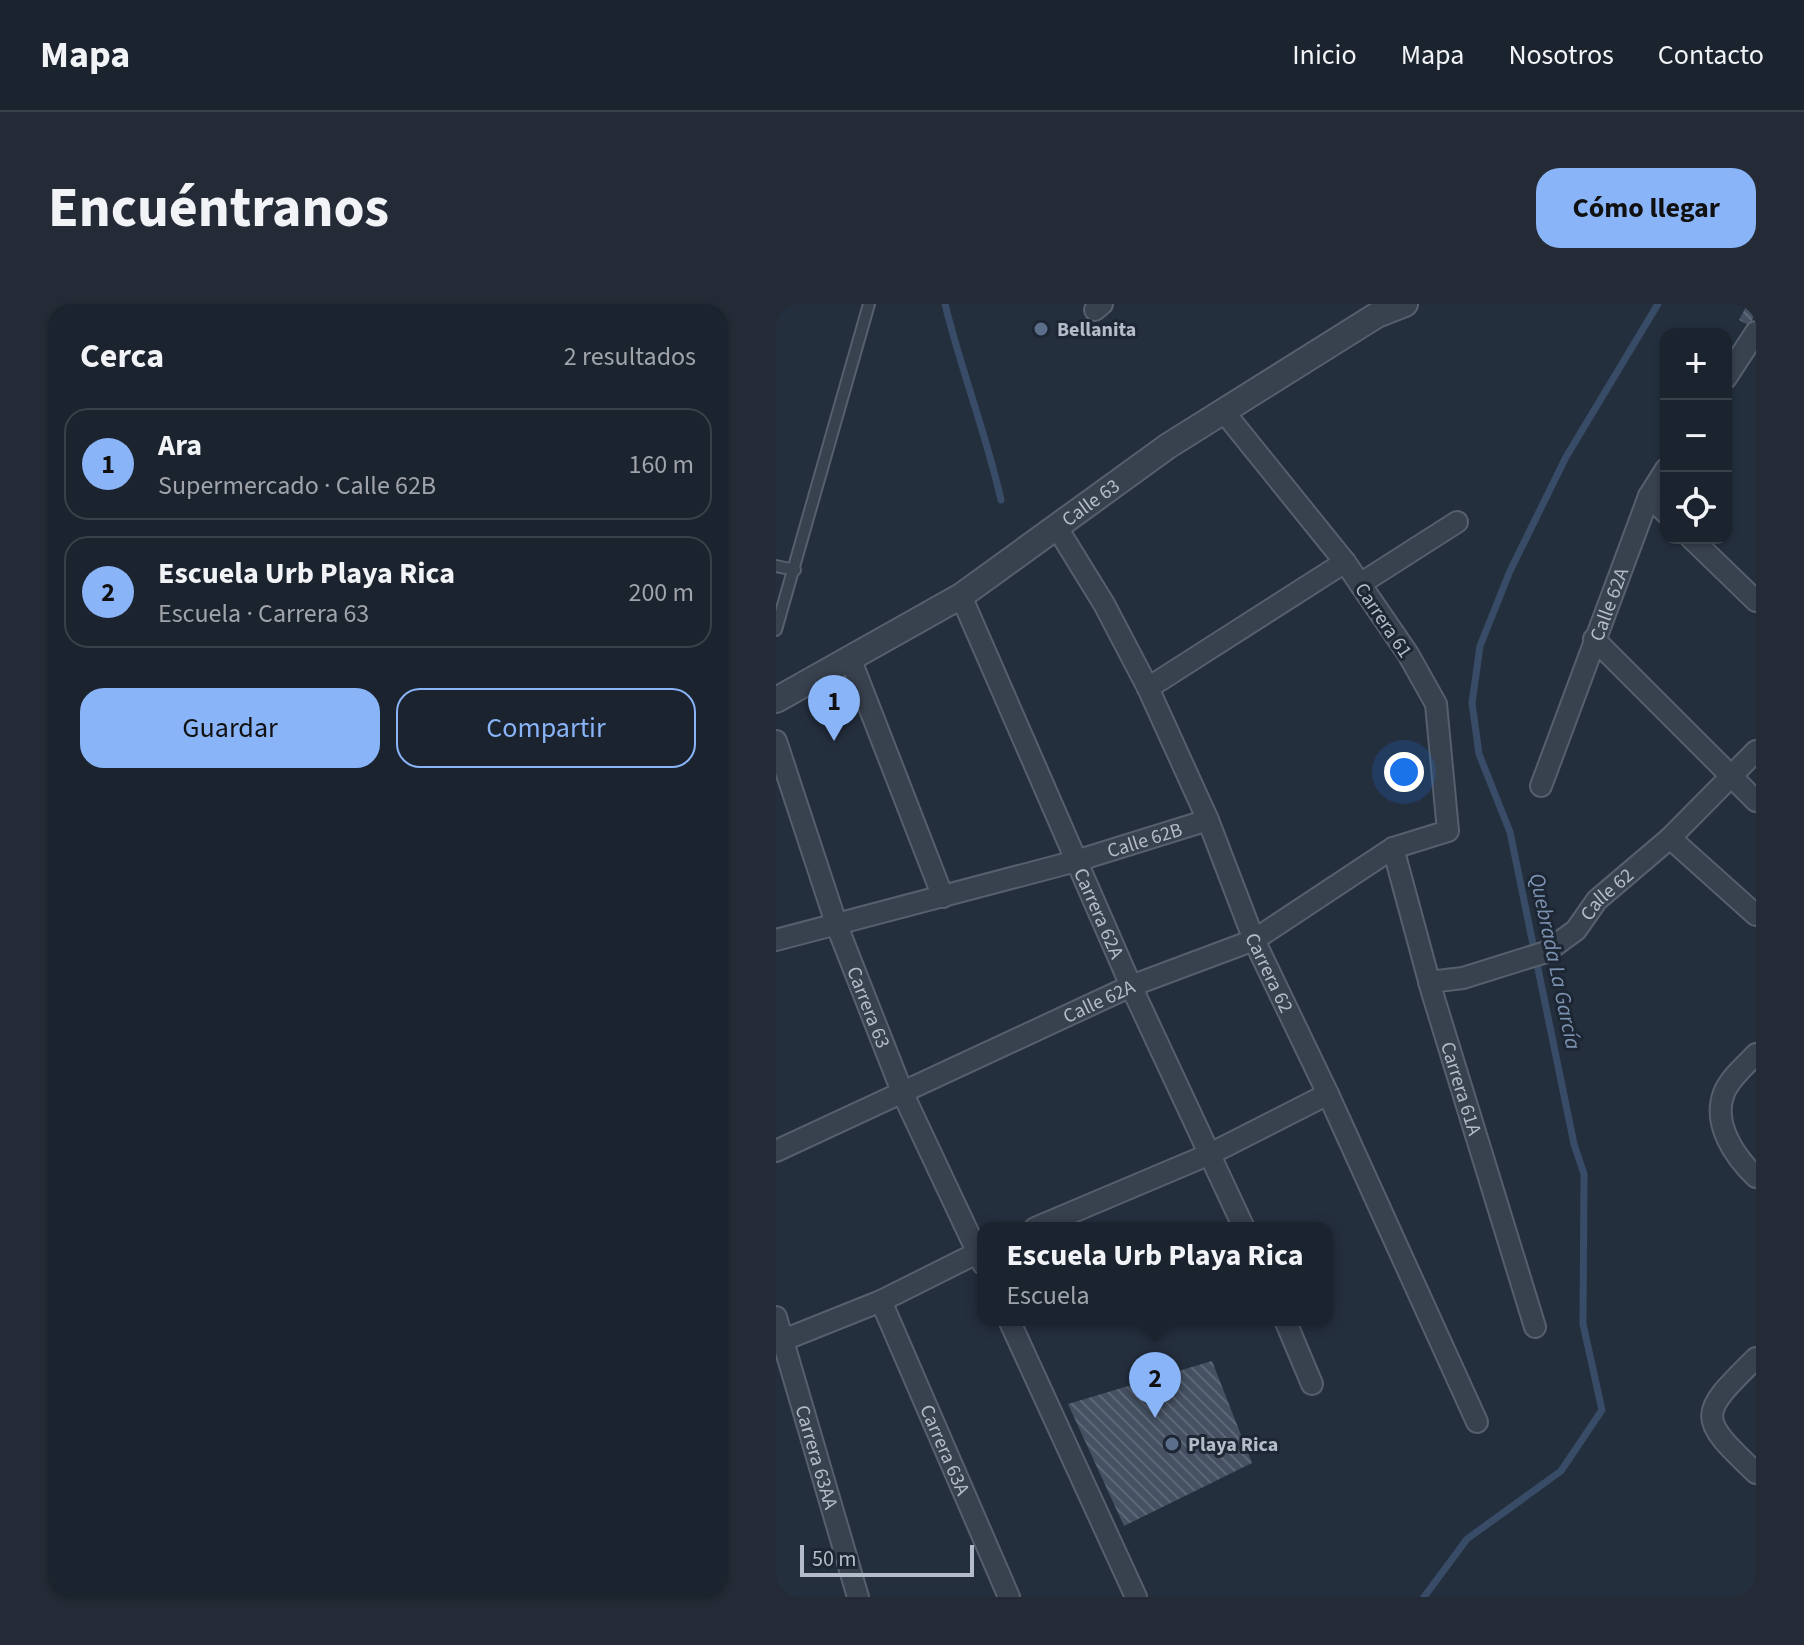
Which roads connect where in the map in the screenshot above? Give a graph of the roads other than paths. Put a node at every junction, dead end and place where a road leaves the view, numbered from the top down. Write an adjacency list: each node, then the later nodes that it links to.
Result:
1 (869, 304): 15 (lane)
2 (1405, 304): 3 (street, Calle 63)
3 (1372, 310): 6 (street, Calle 63)
4 (1756, 332): 5 (street)
5 (1732, 369)
6 (1224, 412): 11 (street, Calle 63); 13 (street, Carrera 61)
7 (1664, 472): 8 (street, Calle 62A)
8 (1649, 496): 9 (street); 20 (street, Calle 62A)
9 (1660, 507)
10 (1457, 522): 16 (street)
11 (1056, 526): 17 (street, Calle 63); 22 (street, Carrera 62)
12 (1697, 544): 18 (street)
13 (1345, 562): 16 (street, Carrera 61); 22 (street)
14 (776, 566): 15 (lane)
15 (795, 570): 19 (lane)
16 (1360, 584): 31 (street, Carrera 61)
17 (961, 596): 21 (street, Calle 63); 33 (street, Carrera 62A)
18 (1756, 601)
19 (776, 630)
20 (1594, 639): 26 (street); 27 (street, Calle 62A)
21 (850, 658): 23 (street, Calle 63); 34 (street)
22 (1148, 688): 29 (street, Carrera 62)
23 (776, 700)
24 (776, 741): 36 (street, Carrera 63)
25 (1756, 751): 26 (street, Calle 62)
26 (1732, 776): 28 (street); 30 (street, Calle 62)
27 (1541, 786)
28 (1756, 801)
29 (1208, 820): 33 (street, Calle 62B); 38 (street, Carrera 62)
30 (1670, 838): 35 (street); 39 (street, Calle 62)
31 (1413, 840): 32 (street, Calle 62A)
32 (1393, 848): 38 (street, Calle 62A); 39 (street, Carrera 61A)
33 (1076, 861): 34 (street, Calle 62B); 40 (street, Carrera 62A)
34 (943, 897): 36 (street, Calle 62B)
35 (1756, 915)
36 (837, 926): 37 (street, Calle 62B); 42 (street, Carrera 63)
37 (776, 940)
38 (1254, 940): 40 (street, Calle 62A); 43 (street, Carrera 62)
39 (1429, 982): 55 (street, Carrera 61A)
40 (1131, 986): 42 (street, Calle 62A); 45 (street, Carrera 62A)
41 (1756, 1054): 46 (street)
42 (903, 1094): 44 (street, Calle 62A); 49 (street, Carrera 63)
43 (1328, 1094): 45 (street); 59 (street, Carrera 62)
44 (776, 1151)
45 (1210, 1154): 47 (street); 48 (street, Carrera 62A)
46 (1756, 1177)
47 (1049, 1222)
48 (1241, 1222)
49 (977, 1247)
50 (977, 1257): 51 (street)
51 (881, 1301): 56 (street); 62 (street, Carrera 63A)
52 (776, 1317): 56 (street, Carrera 63AA)
53 (1012, 1326): 63 (street)
54 (1288, 1326): 58 (street)
55 (1535, 1327)
56 (779, 1342): 61 (street, Carrera 63AA)
57 (1756, 1358): 60 (street)
58 (1312, 1384)
59 (1477, 1422)
60 (1756, 1473)
61 (858, 1597)
62 (1009, 1597)
63 (1136, 1597)

